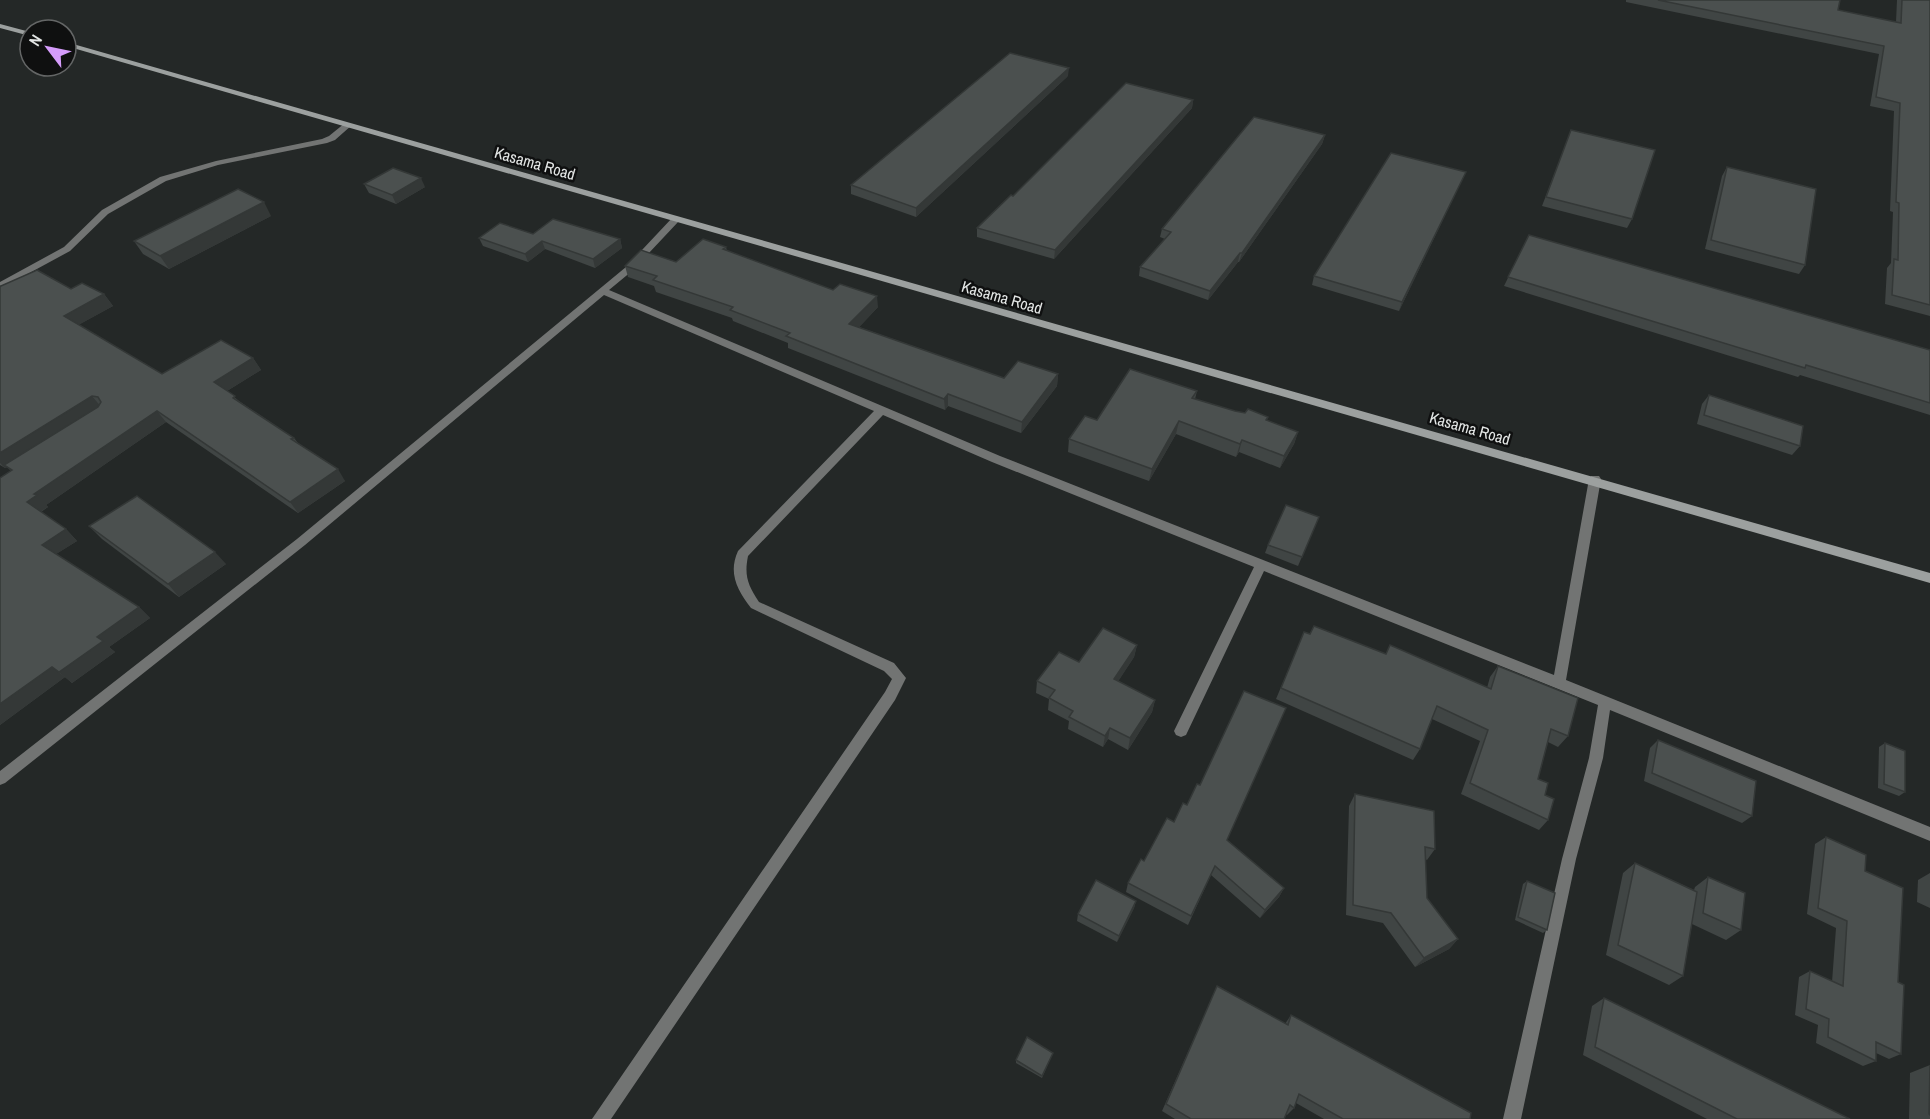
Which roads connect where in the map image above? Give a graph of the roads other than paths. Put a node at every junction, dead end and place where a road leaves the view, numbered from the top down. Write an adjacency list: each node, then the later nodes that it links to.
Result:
1 (0, 26): 2 (street)
2 (18, 31)
3 (78, 47): 4 (street, Kasama Road)
4 (348, 125): 5 (street, Kasama Road); 6 (street)
5 (676, 219): 7 (street); 9 (street, Kasama Road)
6 (0, 286)
7 (603, 291): 8 (street); 15 (street)
8 (880, 411): 10 (street); 17 (street)
9 (1595, 479): 11 (street, Kasama Road); 12 (street)
10 (1261, 565): 12 (street); 14 (street)
11 (1930, 578)
12 (1559, 683): 13 (street)
13 (1605, 702): 16 (street); 18 (street)
14 (1181, 731)
15 (0, 778)
16 (1930, 834)
17 (601, 1119)
18 (1512, 1119)

